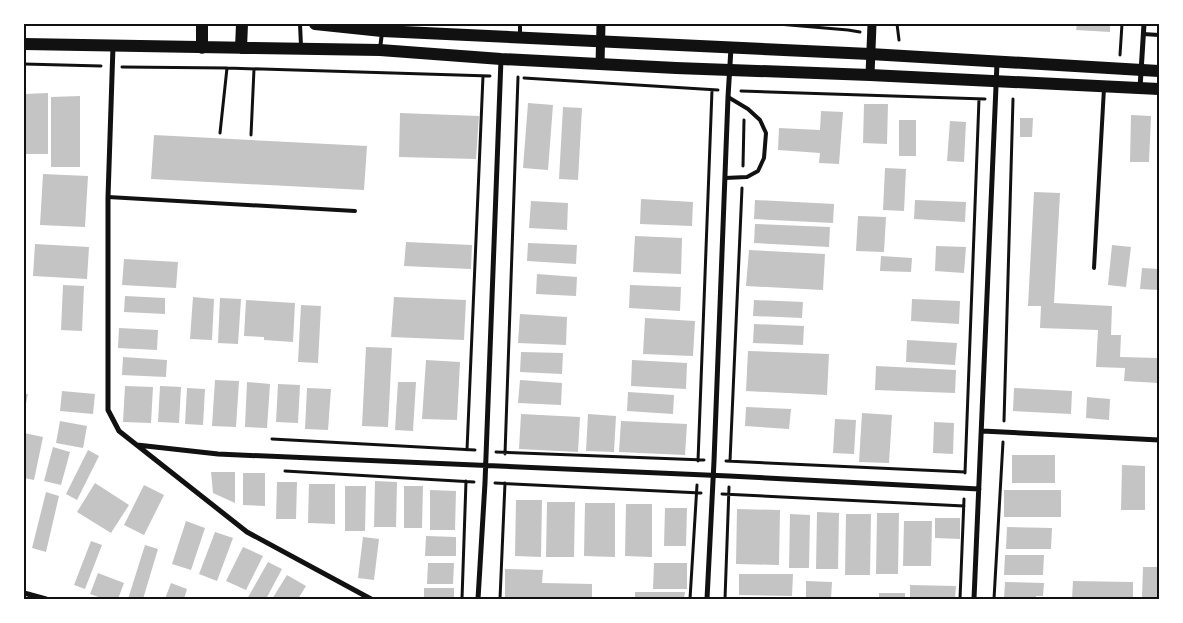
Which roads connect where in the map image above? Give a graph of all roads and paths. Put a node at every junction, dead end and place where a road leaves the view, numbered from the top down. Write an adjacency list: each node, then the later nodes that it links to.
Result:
1 (202, 24): 21 (main road)
2 (242, 24): 22 (main road)
3 (300, 24): 24 (lane)
4 (315, 24): 12 (main road)
5 (520, 24): 16 (lane)
6 (601, 24): 18 (street)
7 (848, 24): 13 (path)
8 (872, 24): 26 (street)
9 (896, 24): 17 (path)
10 (1122, 24): 27 (path)
11 (1144, 24): 14 (street)
12 (382, 28): 16 (main road); 25 (lane)
13 (848, 30)
14 (1143, 34): 15 (lane); 36 (street)
15 (1159, 35)
16 (520, 38): 18 (main road)
17 (899, 40)
18 (601, 42): 23 (main road); 31 (street)
19 (24, 44): 20 (main road)
20 (113, 46): 21 (main road); 32 (street)
21 (202, 48): 22 (main road)
22 (241, 48): 24 (main road)
23 (731, 48): 26 (main road); 35 (street)
24 (301, 49): 25 (main road)
25 (380, 50): 28 (main road)
26 (870, 54): 29 (main road); 40 (street)
27 (1120, 55)
28 (501, 59): 31 (main road); 39 (street)
29 (997, 62): 36 (main road); 42 (street)
30 (24, 64): 32 (path)
31 (600, 64): 35 (main road)
32 (112, 67): 33 (path); 57 (street)
33 (227, 68): 34 (path); 53 (path)
34 (254, 69): 38 (path); 54 (path)
35 (729, 70): 40 (main road); 47 (street)
36 (1141, 70): 37 (main road); 44 (street)
37 (1159, 71)
38 (483, 76): 39 (path); 65 (path)
39 (501, 76): 41 (path); 66 (street)
40 (870, 76): 42 (main road)
41 (518, 77): 46 (path); 67 (path)
42 (996, 81): 43 (main road); 51 (street)
43 (1104, 87): 44 (main road); 59 (lane)
44 (1140, 88): 45 (main road)
45 (1159, 89)
46 (712, 90): 47 (path); 68 (path)
47 (728, 91): 48 (path); 49 (street)
48 (746, 92): 50 (path); 52 (path)
49 (728, 97): 52 (lane); 56 (street)
50 (979, 98): 51 (path); 75 (path)
51 (996, 99): 60 (street); 61 (path)
52 (745, 107): 55 (path); 55 (lane)
53 (220, 133)
54 (251, 136)
55 (742, 177): 56 (lane); 70 (path)
56 (725, 178): 69 (street)
57 (108, 197): 58 (lane); 64 (street)
58 (355, 211)
59 (1094, 268)
60 (982, 431): 61 (street); 83 (street)
61 (1003, 432): 63 (street); 99 (path)
62 (272, 439): 65 (path)
63 (1159, 440)
64 (137, 445): 71 (street); 90 (street)
65 (467, 450): 66 (path); 71 (path)
66 (486, 451): 67 (path); 72 (street)
67 (506, 452): 68 (path); 73 (path)
68 (698, 460): 69 (path); 76 (path)
69 (714, 461): 70 (path); 77 (street)
70 (730, 461): 75 (path); 78 (path)
71 (466, 464): 72 (street); 79 (path)
72 (485, 466): 73 (street); 80 (street)
73 (505, 467): 76 (street); 81 (path)
74 (280, 470): 79 (path)
75 (965, 472): 82 (path)
76 (697, 475): 77 (street); 84 (path)
77 (713, 475): 78 (street); 85 (street)
78 (729, 476): 82 (street); 86 (path)
79 (466, 481): 80 (path); 91 (path)
80 (485, 483): 81 (path); 92 (street)
81 (504, 484): 84 (path); 93 (path)
82 (964, 488): 83 (street); 87 (path)
83 (979, 489): 98 (street)
84 (697, 492): 85 (path); 94 (path)
85 (712, 494): 86 (path); 95 (street)
86 (728, 495): 87 (path); 96 (path)
87 (964, 506): 97 (path)
88 (24, 593): 89 (street)
89 (46, 599)
90 (371, 599)
91 (462, 599)
92 (478, 599)
93 (500, 599)
94 (690, 599)
95 (707, 599)
96 (725, 599)
97 (960, 599)
98 (974, 599)
99 (994, 599)

